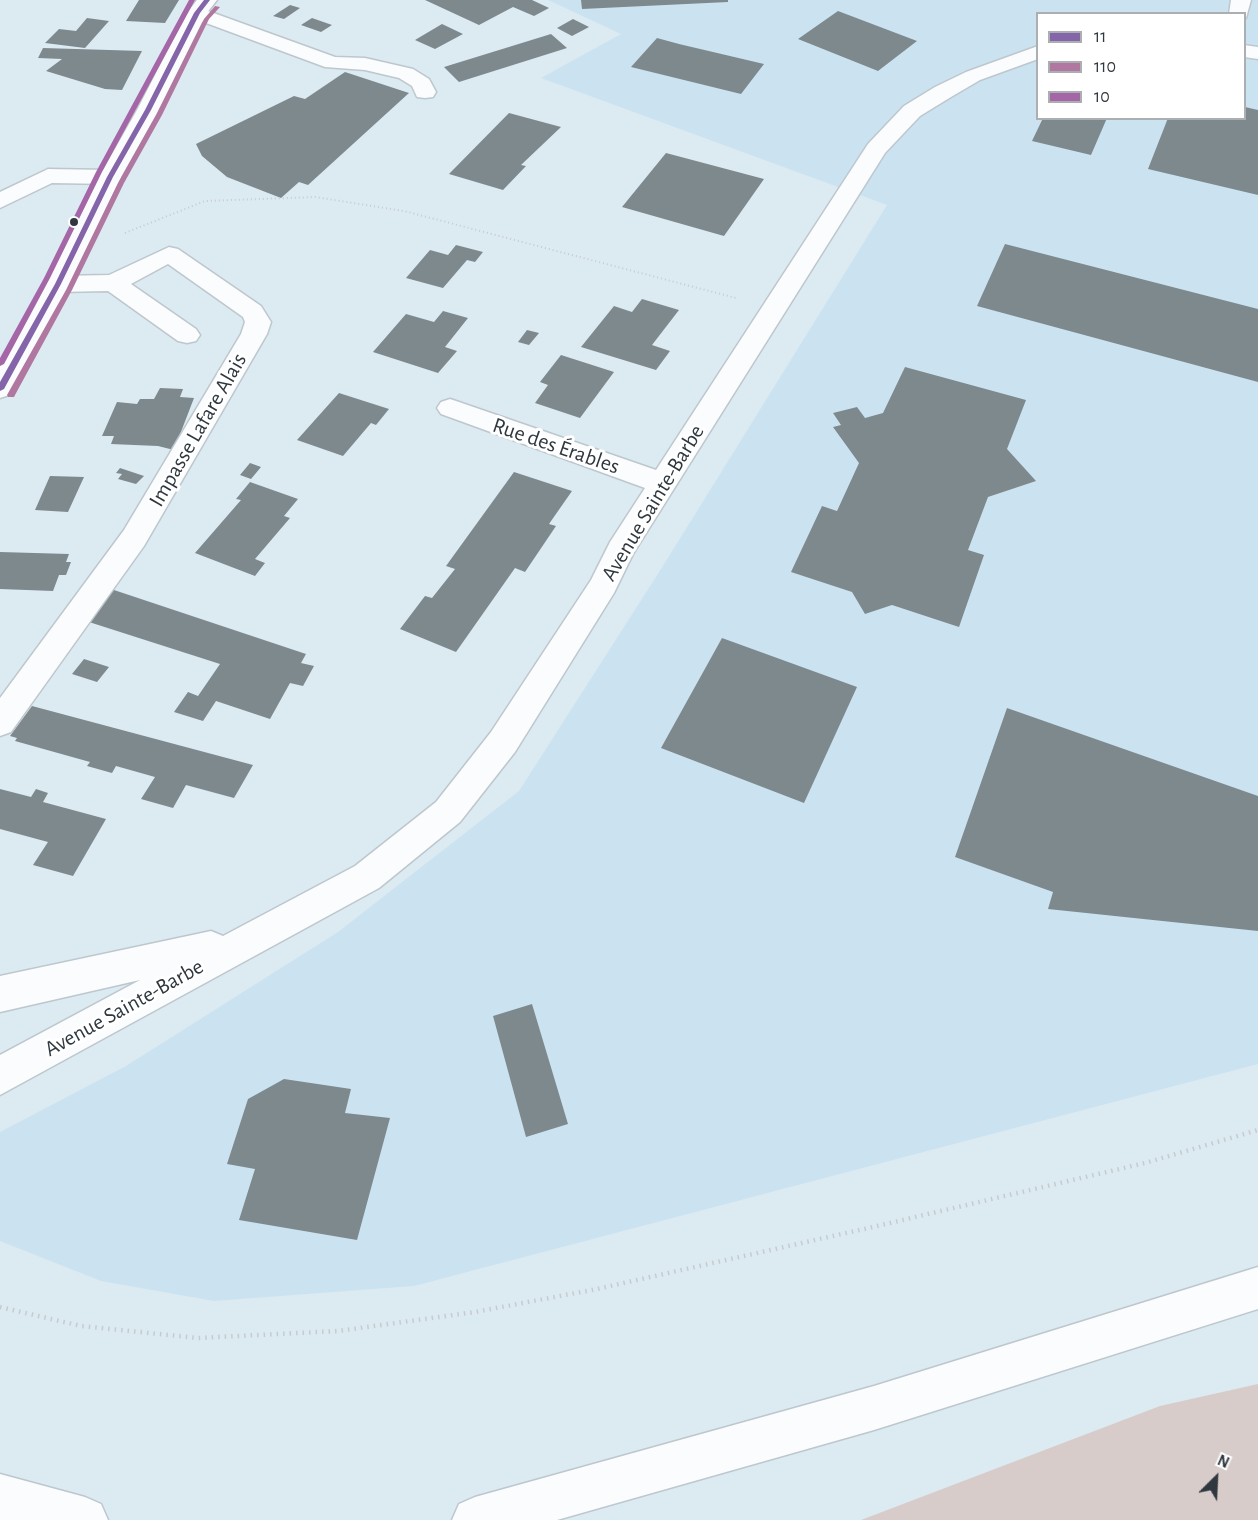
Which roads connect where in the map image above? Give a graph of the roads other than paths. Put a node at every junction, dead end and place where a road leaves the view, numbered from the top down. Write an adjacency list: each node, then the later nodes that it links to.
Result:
1 (202, 7): 3 (street); 4 (street)
2 (1036, 53): 11 (street, Avenue Sainte-Barbe)
3 (425, 92)
4 (110, 177): 5 (street); 7 (street)
5 (0, 201)
6 (114, 283): 7 (street, Impasse Lafare Alais); 8 (street); 12 (street, Impasse Lafare Alais)
7 (58, 284): 9 (street)
8 (187, 335)
9 (0, 388)
10 (450, 408): 11 (street, Rue des Érables)
11 (662, 483): 13 (street, Avenue Sainte-Barbe)
12 (0, 723)
13 (248, 940): 14 (street, Avenue Sainte-Barbe); 15 (street, Avenue Sainte-Barbe)
14 (0, 994)
15 (0, 1076)
16 (1258, 1288): 19 (street)
17 (0, 1497): 18 (street)
18 (85, 1520)
19 (475, 1520)

